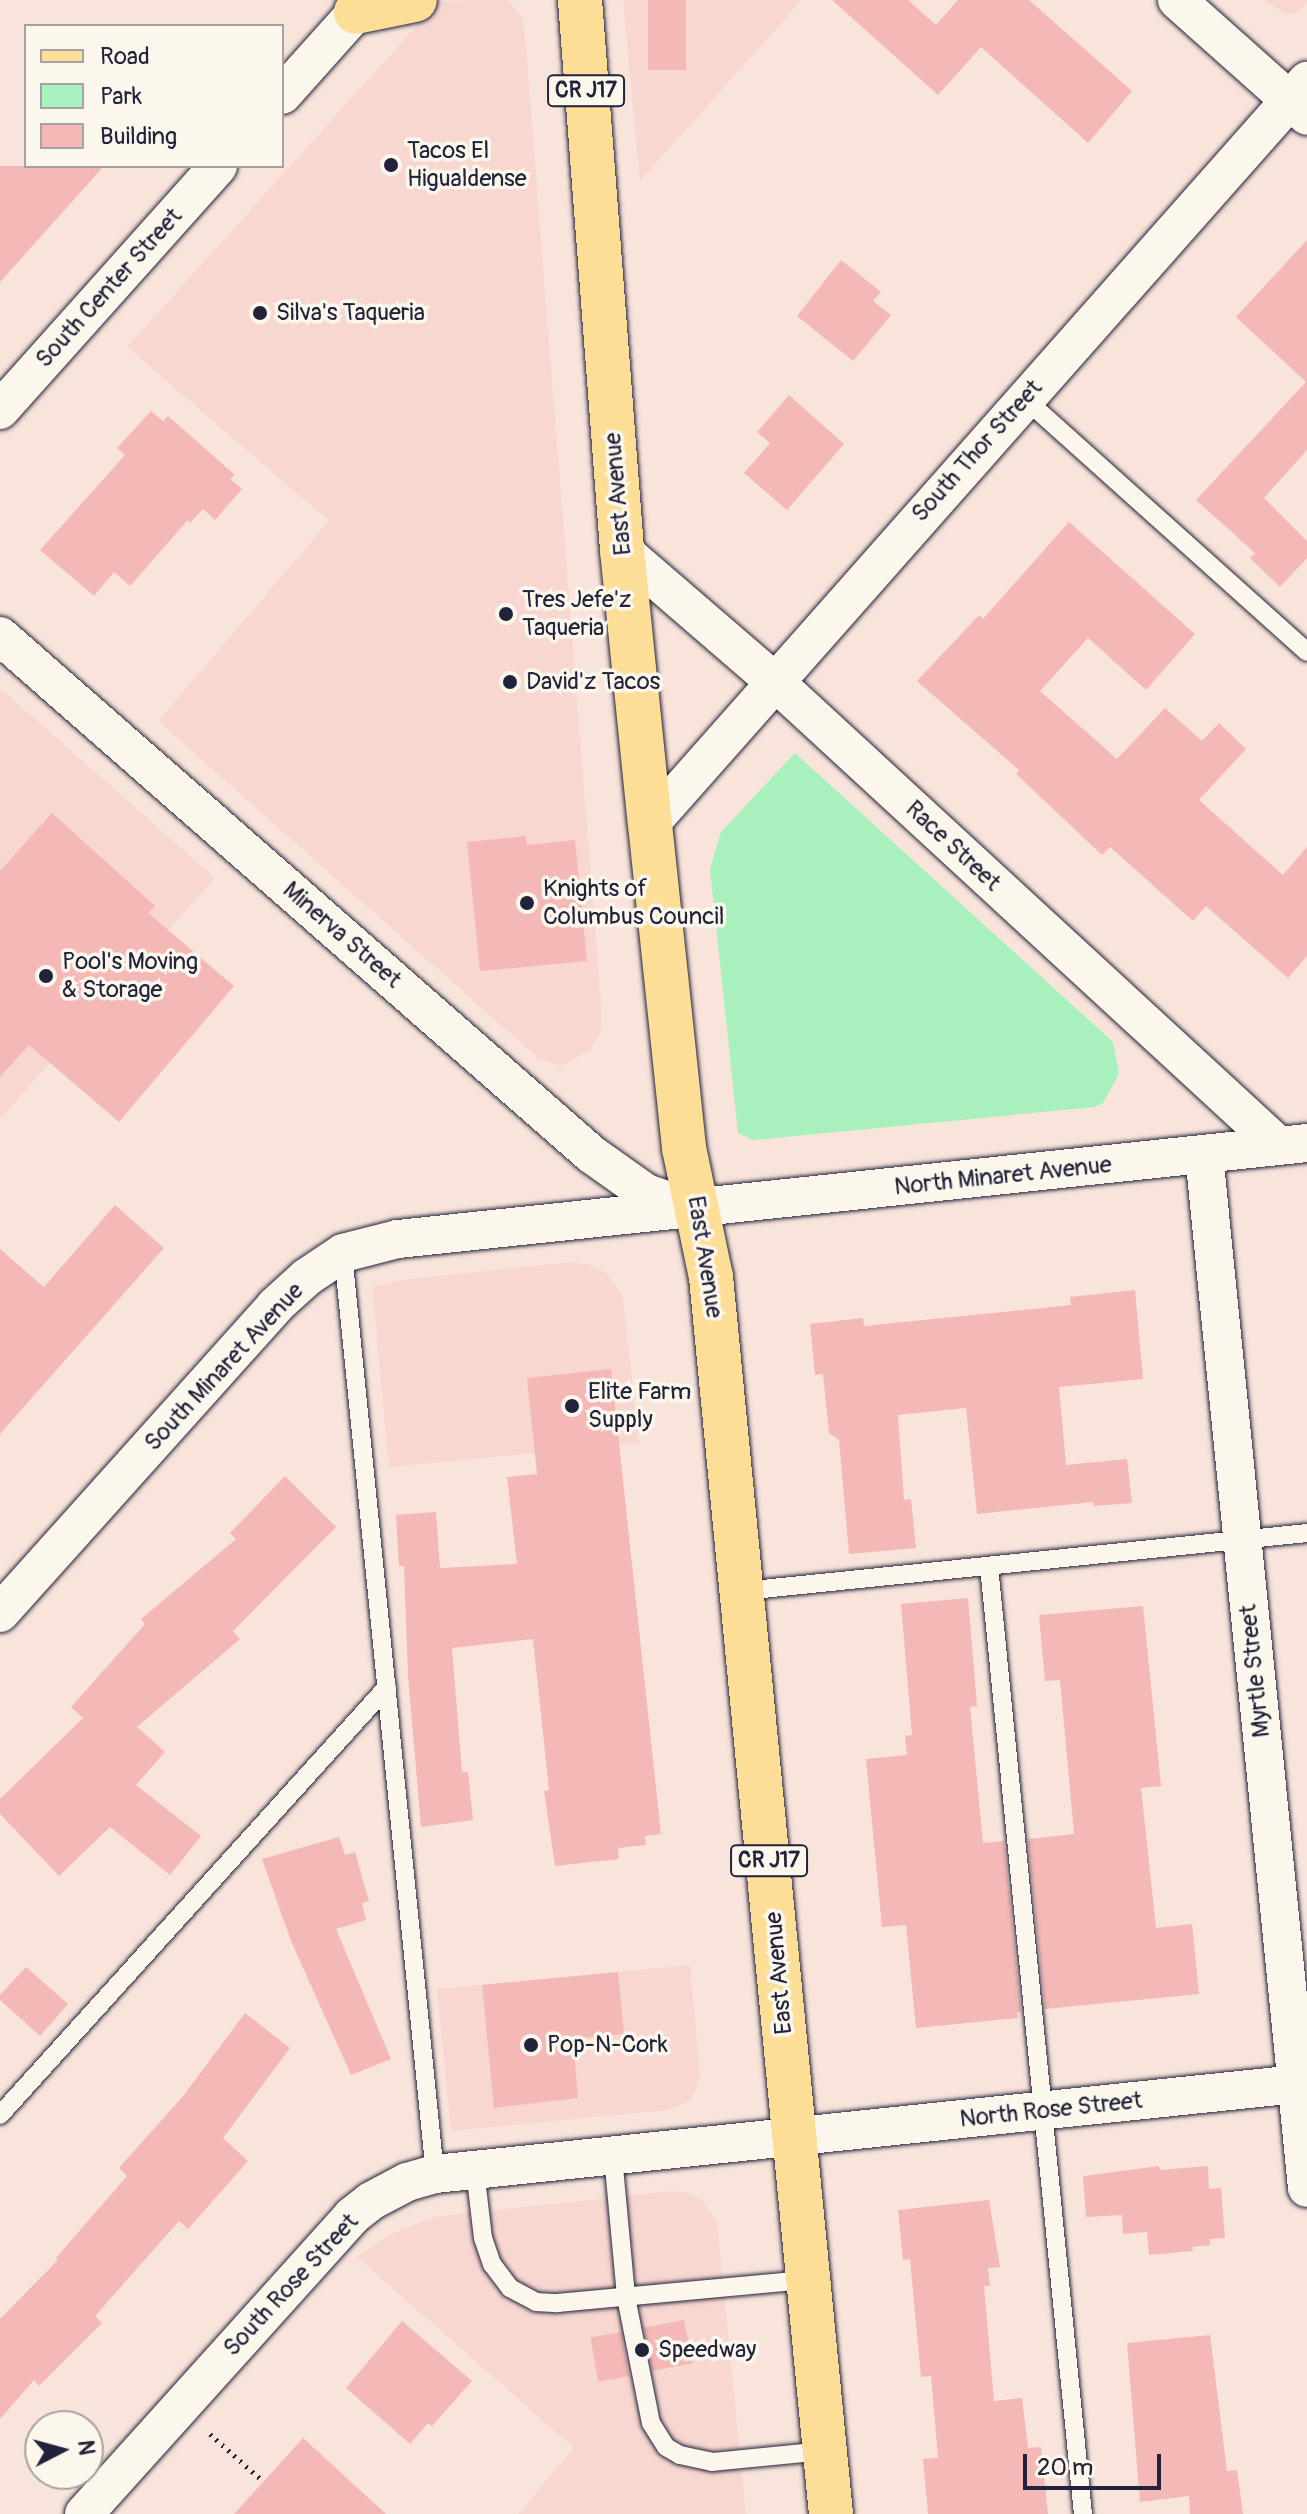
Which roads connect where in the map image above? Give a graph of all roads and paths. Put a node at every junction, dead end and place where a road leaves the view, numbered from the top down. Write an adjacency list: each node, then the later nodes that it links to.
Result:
1 (415, 0): 4 (main road)
2 (1177, 0): 6 (street)
3 (576, 3): 10 (main road, East Avenue / CR J17)
4 (361, 6): 5 (street)
5 (284, 93)
6 (1301, 99): 8 (street, South Thor Street)
7 (216, 168): 9 (street, South Center Street)
8 (1024, 398): 12 (lane); 13 (street, South Thor Street)
9 (0, 410)
10 (622, 550): 13 (street, Race Street); 14 (main road, East Avenue / CR J17)
11 (0, 636): 16 (street, Minerva Street)
12 (1307, 652)
13 (774, 681): 14 (street, South Thor Street); 15 (street, Race Street)
14 (650, 824): 18 (main road, East Avenue / CR J17)
15 (1293, 1145): 17 (street, North Minaret Avenue)
16 (591, 1154): 18 (street, Minerva Street); 19 (street)
17 (1204, 1154): 18 (street, North Minaret Avenue); 22 (street, Myrtle Street)
18 (699, 1209): 19 (street, South Minaret Avenue); 24 (main road, East Avenue / CR J17)
19 (585, 1220): 20 (street, South Minaret Avenue)
20 (343, 1253): 25 (street, South Minaret Avenue); 26 (lane)
21 (1307, 1533): 22 (lane)
22 (1242, 1540): 23 (lane); 27 (street, Myrtle Street)
23 (989, 1566): 24 (lane); 28 (lane)
24 (743, 1591): 30 (main road, East Avenue / CR J17)
25 (0, 1613)
26 (387, 1687): 29 (lane); 33 (lane)
27 (1302, 2084): 28 (street, North Rose Street); 34 (street, Myrtle Street)
28 (1043, 2111): 30 (street, North Rose Street); 42 (lane)
29 (0, 2115)
30 (795, 2136): 31 (street, South Rose Street); 35 (main road, East Avenue / CR J17)
31 (613, 2156): 32 (street, South Rose Street); 36 (lane)
32 (475, 2170): 33 (street, South Rose Street); 36 (lane)
33 (435, 2174): 40 (street, South Rose Street)
34 (1307, 2188)
35 (807, 2280): 36 (lane); 38 (main road, East Avenue / CR J17)
36 (626, 2297): 38 (lane)
37 (209, 2433): 39 (path)
38 (825, 2451): 41 (main road, East Avenue / CR J17)
39 (263, 2481)
40 (84, 2514)
41 (831, 2514)
42 (1083, 2514)

